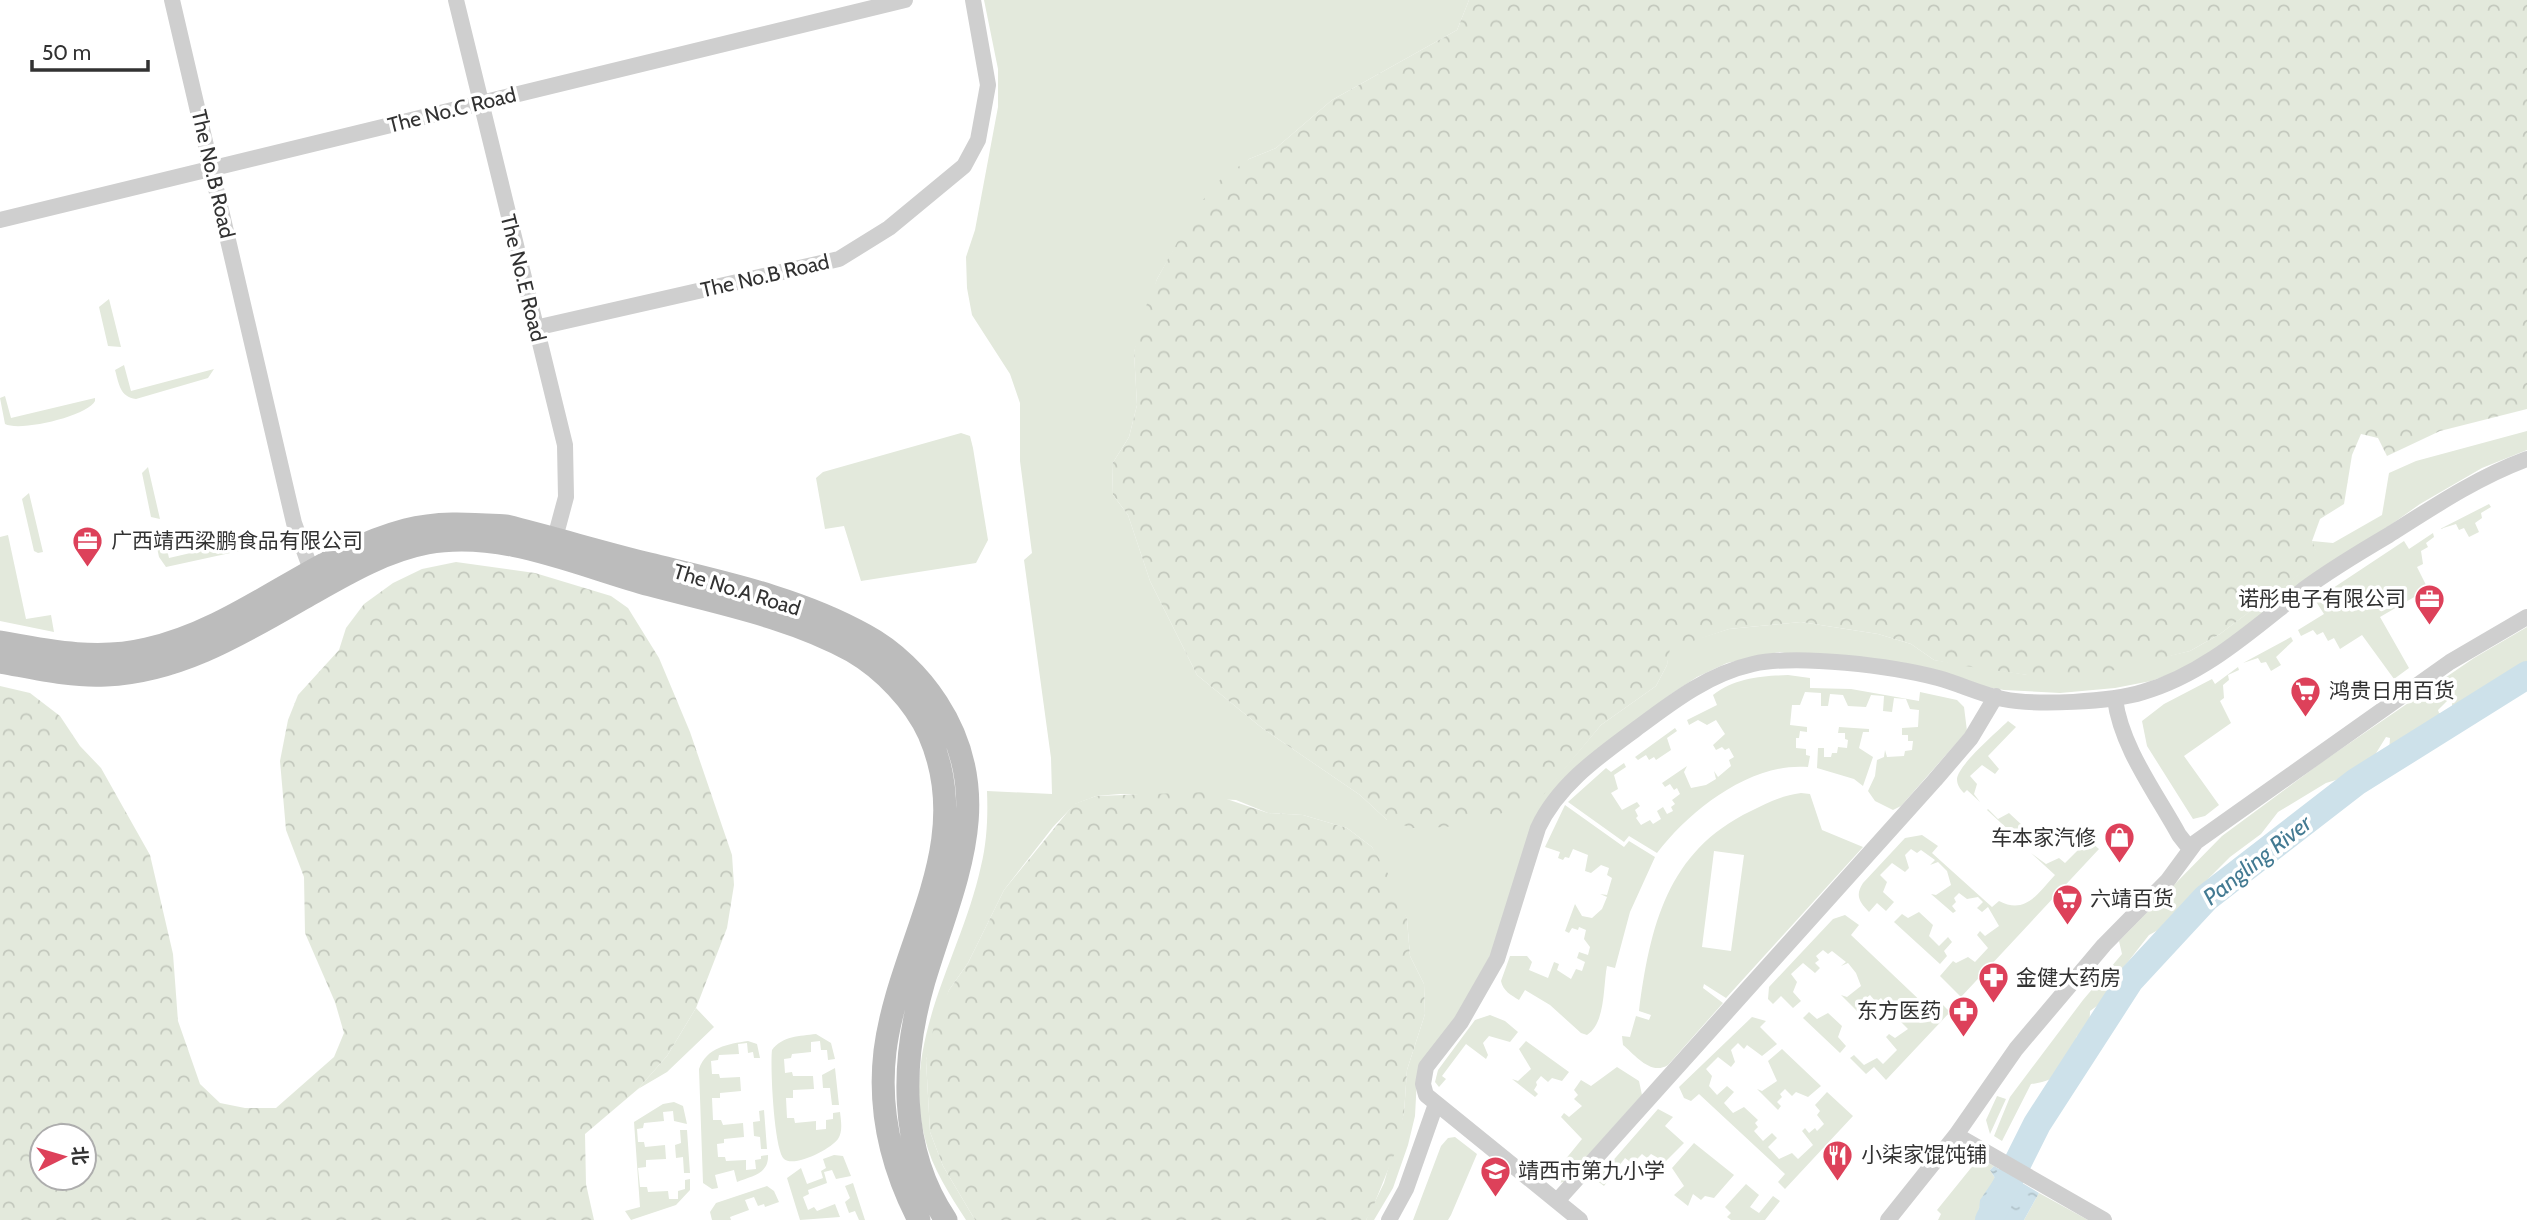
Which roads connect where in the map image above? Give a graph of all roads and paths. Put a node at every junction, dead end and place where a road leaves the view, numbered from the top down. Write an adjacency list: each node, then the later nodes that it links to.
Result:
1 (173, 0): 6 (street, The No.B Road)
2 (456, 0): 5 (street, The No.E Road)
3 (905, 0): 5 (street, The No.C Road)
4 (973, 0): 8 (street, The No.B Road)
5 (479, 104): 6 (street, The No.C Road); 8 (street, The No.E Road)
6 (212, 169): 7 (street, The No.C Road); 11 (street, The No.B Road)
7 (0, 220)
8 (535, 328): 10 (street, The No.E Road)
9 (2527, 459): 16 (street)
10 (552, 548): 11 (street, The No.A Road); 21 (street, The No.A Road); 22 (street, The No.A Road)
11 (315, 580): 13 (street, The No.A Road); 14 (street, The No.A Road)
12 (2527, 617): 17 (street)
13 (0, 642)
14 (0, 662)
15 (1996, 696): 16 (street); 18 (street); 20 (street)
16 (2115, 699): 17 (street)
17 (2190, 849): 19 (street)
18 (1436, 1104): 20 (street); 23 (street)
19 (1956, 1135): 25 (street); 26 (street)
20 (1557, 1201): 24 (street)
21 (919, 1220)
22 (946, 1220)
23 (1389, 1220)
24 (1580, 1220)
25 (1888, 1220)
26 (2104, 1220)

